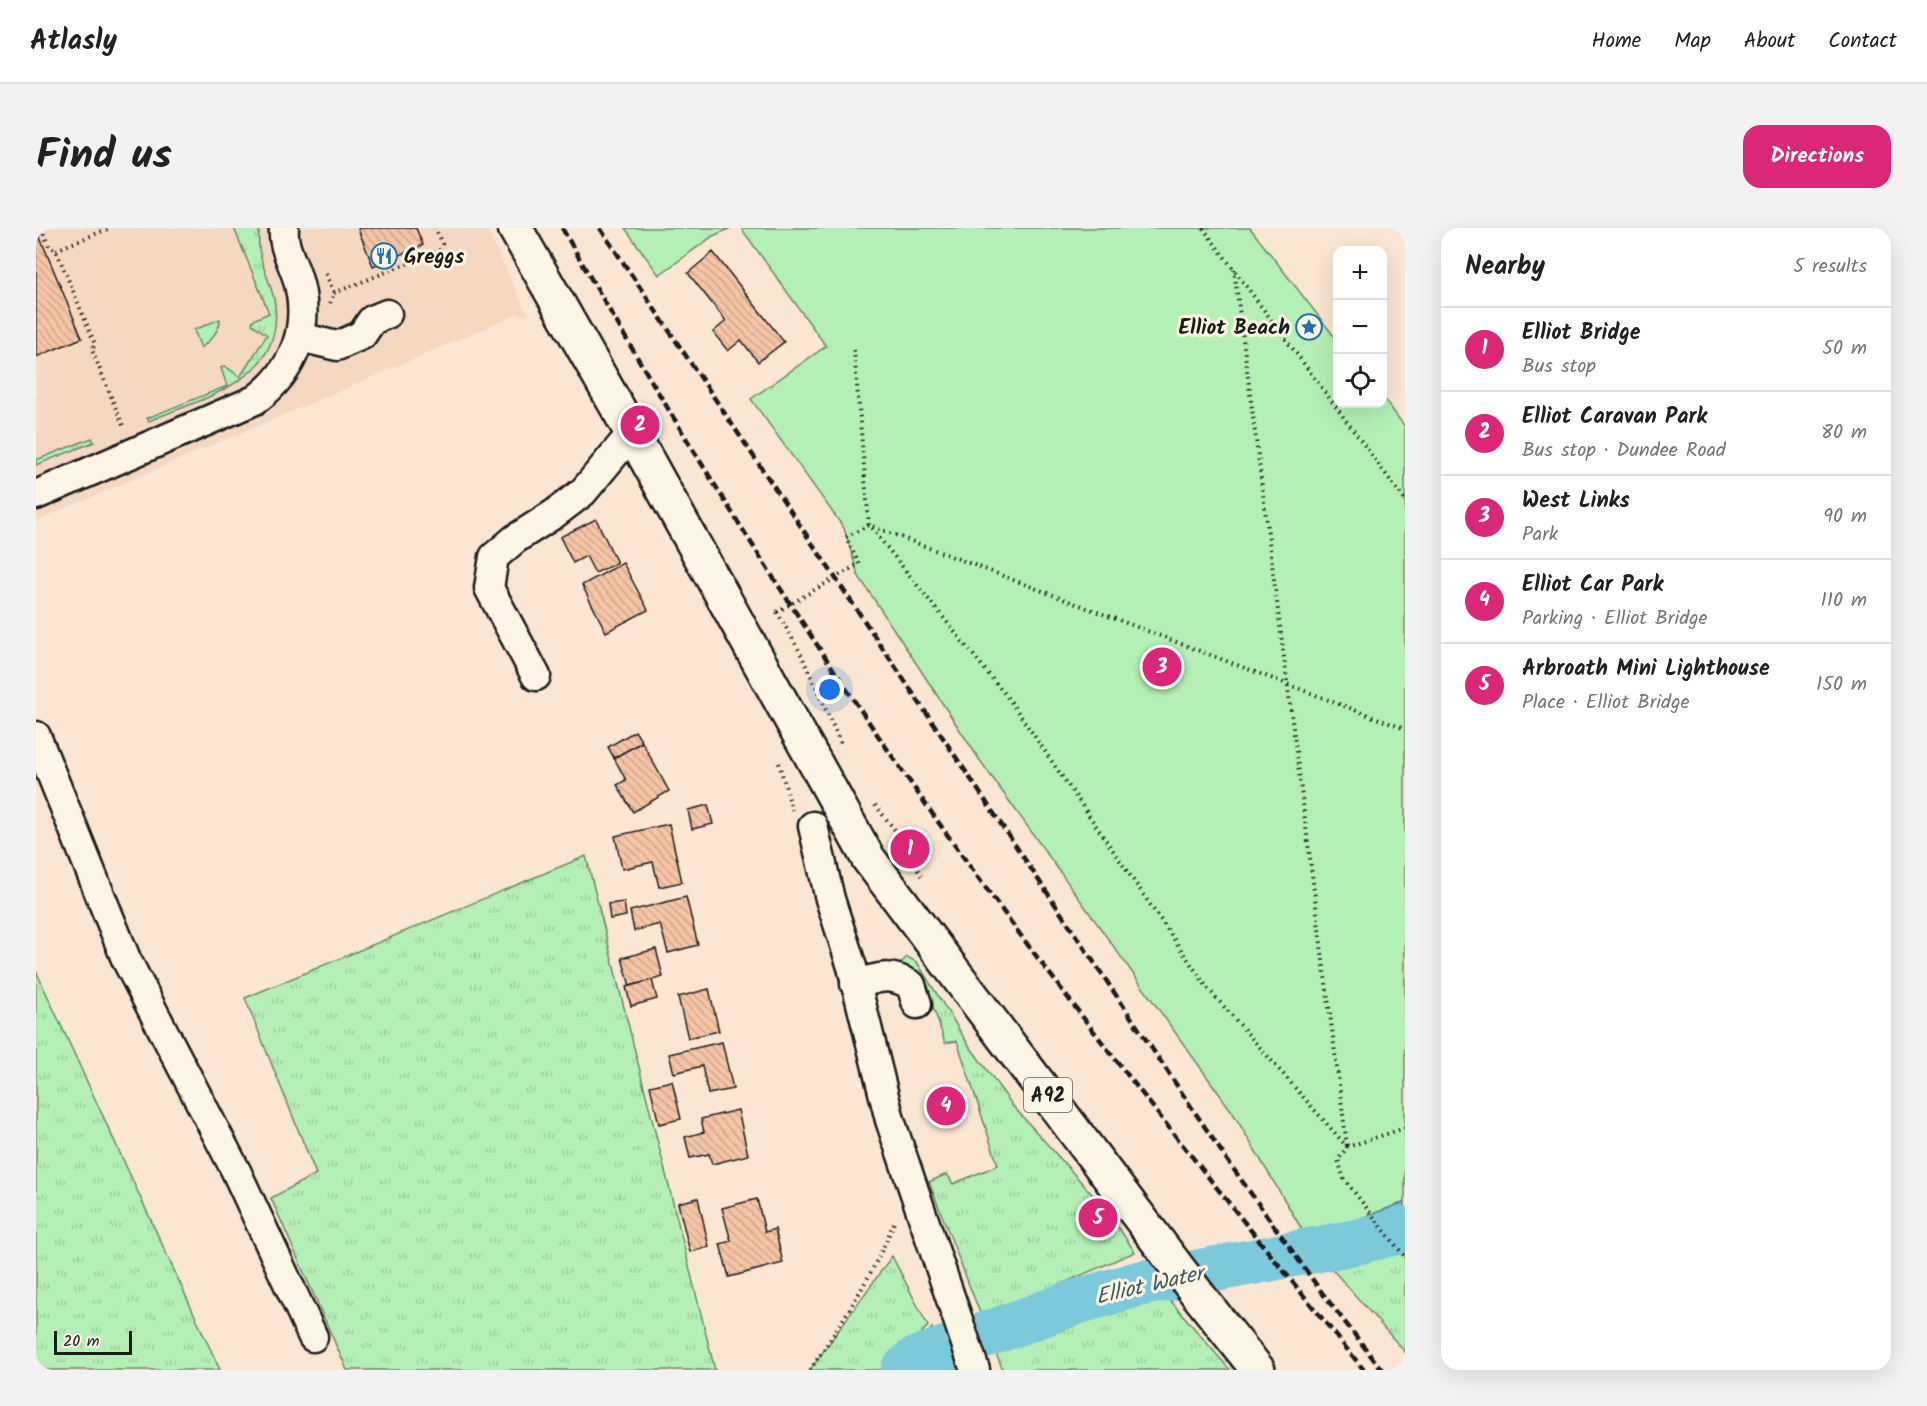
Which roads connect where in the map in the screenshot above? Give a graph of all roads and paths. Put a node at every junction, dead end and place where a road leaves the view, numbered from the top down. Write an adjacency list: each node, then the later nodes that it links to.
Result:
1 (41, 228): 7 (path)
2 (110, 228): 7 (path)
3 (284, 228): 11 (street)
4 (435, 228): 9 (path)
5 (515, 228): 13 (main road, A92)
6 (1203, 228): 8 (path)
7 (56, 250): 14 (path)
8 (1234, 269): 16 (path); 19 (path)
9 (334, 292)
10 (387, 314): 11 (street)
11 (300, 337): 14 (street)
12 (854, 350): 17 (path)
13 (632, 433): 18 (street); 35 (main road, A92)
14 (133, 453): 15 (street)
15 (36, 495)
16 (1405, 500)
17 (869, 525): 19 (path); 22 (path, bridge); 29 (path)
18 (536, 676)
19 (1286, 684): 20 (path); 29 (path)
20 (1405, 729)
21 (36, 736): 32 (street)
22 (846, 756)
23 (873, 803): 25 (path)
24 (813, 826): 26 (street)
25 (925, 883)
26 (855, 984): 27 (street); 30 (street)
27 (917, 1004)
28 (1405, 1128): 29 (path)
29 (1347, 1147): 31 (path)
30 (909, 1181): 33 (path); 34 (street)
31 (1404, 1257)
32 (313, 1337)
33 (810, 1370)
34 (975, 1370)
35 (1258, 1370)

